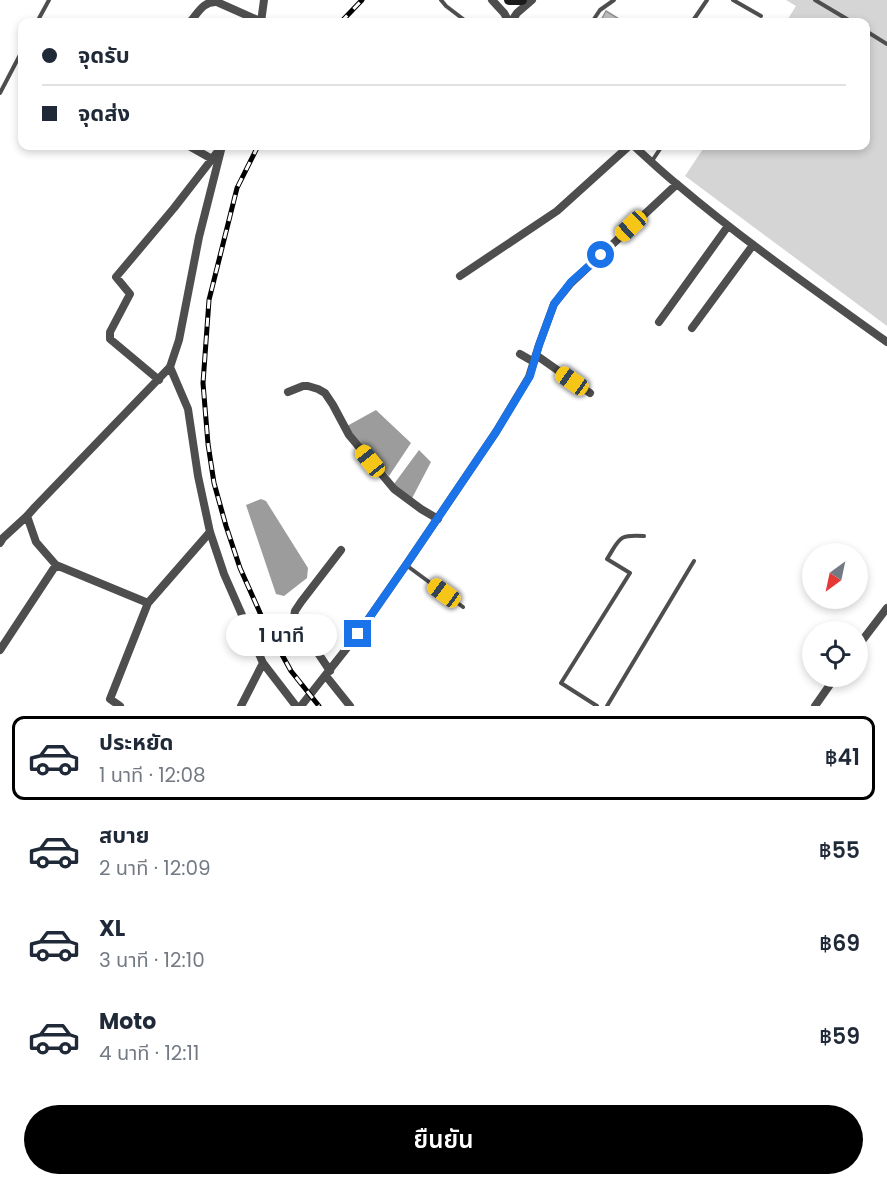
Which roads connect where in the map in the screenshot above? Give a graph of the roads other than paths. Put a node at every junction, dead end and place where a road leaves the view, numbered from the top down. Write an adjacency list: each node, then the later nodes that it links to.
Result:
1 (49, 0): 13 (lane)
2 (264, 0): 16 (street)
3 (441, 0): 17 (lane)
4 (492, 0): 18 (street)
5 (509, 0): 6 (main road)
6 (522, 0)
7 (532, 0): 19 (street)
8 (614, 0): 20 (lane)
9 (706, 0): 21 (lane)
10 (733, 0): 12 (lane)
11 (815, 0): 22 (lane)
12 (761, 16)
13 (39, 18)
14 (193, 18): 15 (street)
15 (253, 18)
16 (262, 18)
17 (462, 18)
18 (507, 18)
19 (513, 18)
20 (595, 18)
21 (695, 18)
22 (845, 18)
23 (870, 33): 24 (lane)
24 (887, 44)
25 (18, 59): 26 (lane)
26 (0, 93)
27 (196, 150): 33 (street)
28 (219, 150): 33 (street)
29 (221, 150): 44 (street)
30 (626, 150): 38 (street)
31 (636, 150): 34 (street)
32 (659, 150): 34 (lane)
33 (212, 159): 45 (street)
34 (651, 162): 35 (street)
35 (677, 184): 36 (street); 43 (street)
36 (728, 226): 37 (street); 39 (street)
37 (753, 245): 40 (street); 41 (street)
38 (460, 276)
39 (659, 322)
40 (692, 328)
41 (887, 342)
42 (520, 354): 43 (street)
43 (535, 359): 47 (street); 49 (street)
44 (170, 367): 45 (street); 50 (street)
45 (159, 380): 48 (street)
46 (288, 393): 49 (street)
47 (590, 393)
48 (27, 516): 52 (street); 55 (street)
49 (438, 519): 56 (street)
50 (210, 532): 57 (street); 62 (street)
51 (644, 536): 71 (lane)
52 (0, 543)
53 (341, 550): 63 (street)
54 (694, 561): 72 (lane)
55 (56, 565): 57 (street); 61 (street)
56 (406, 565): 58 (lane); 63 (street)
57 (148, 603): 65 (street)
58 (463, 607)
59 (887, 608): 60 (street)
60 (868, 633)
61 (0, 650)
62 (263, 663): 67 (street); 68 (street)
63 (328, 674): 69 (street); 70 (street)
64 (829, 687): 73 (street)
65 (108, 702): 66 (street)
66 (120, 706)
67 (241, 706)
68 (296, 706)
69 (301, 706)
70 (350, 706)
71 (597, 706)
72 (607, 706)
73 (816, 706)

